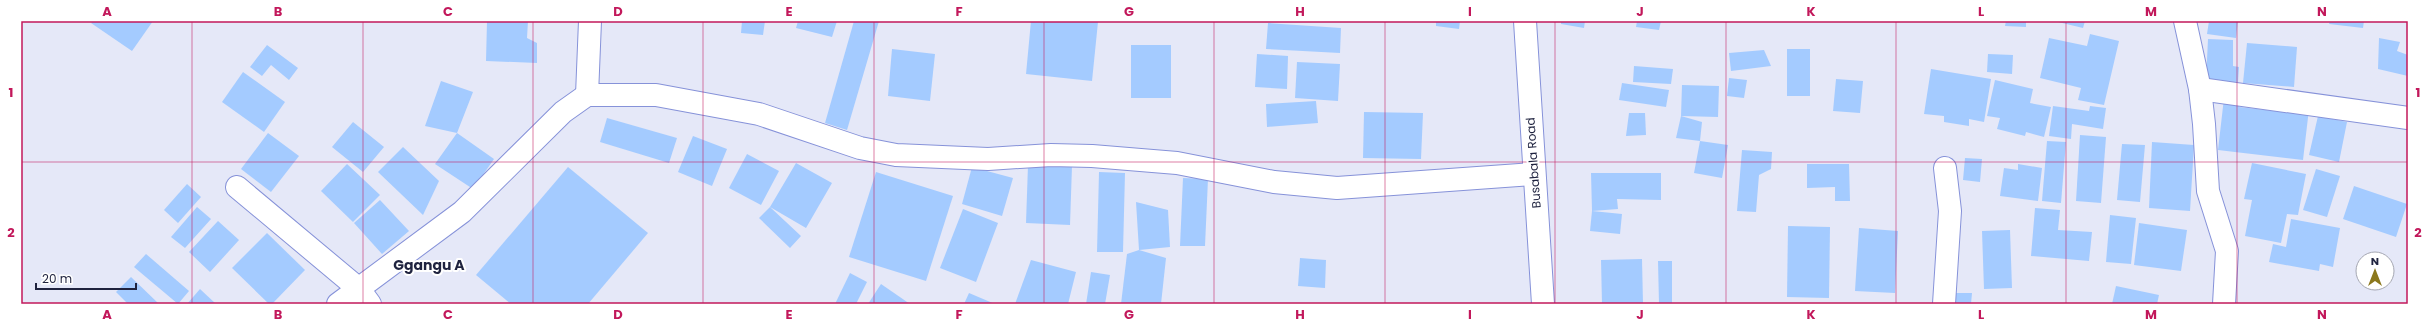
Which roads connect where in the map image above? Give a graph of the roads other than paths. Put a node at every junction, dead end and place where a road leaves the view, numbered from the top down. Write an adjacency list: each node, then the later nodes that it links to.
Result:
1 (590, 21): 5 (street)
2 (1525, 21): 8 (street, Busabala Road)
3 (2185, 21): 4 (street)
4 (2200, 88): 6 (street); 14 (street)
5 (588, 95): 8 (street); 10 (street)
6 (2408, 118)
7 (1945, 168): 13 (street)
8 (1534, 174): 12 (street, Busabala Road)
9 (237, 187): 10 (street)
10 (365, 296): 11 (street)
11 (338, 304)
12 (1542, 304)
13 (1944, 304)
14 (2224, 304)

